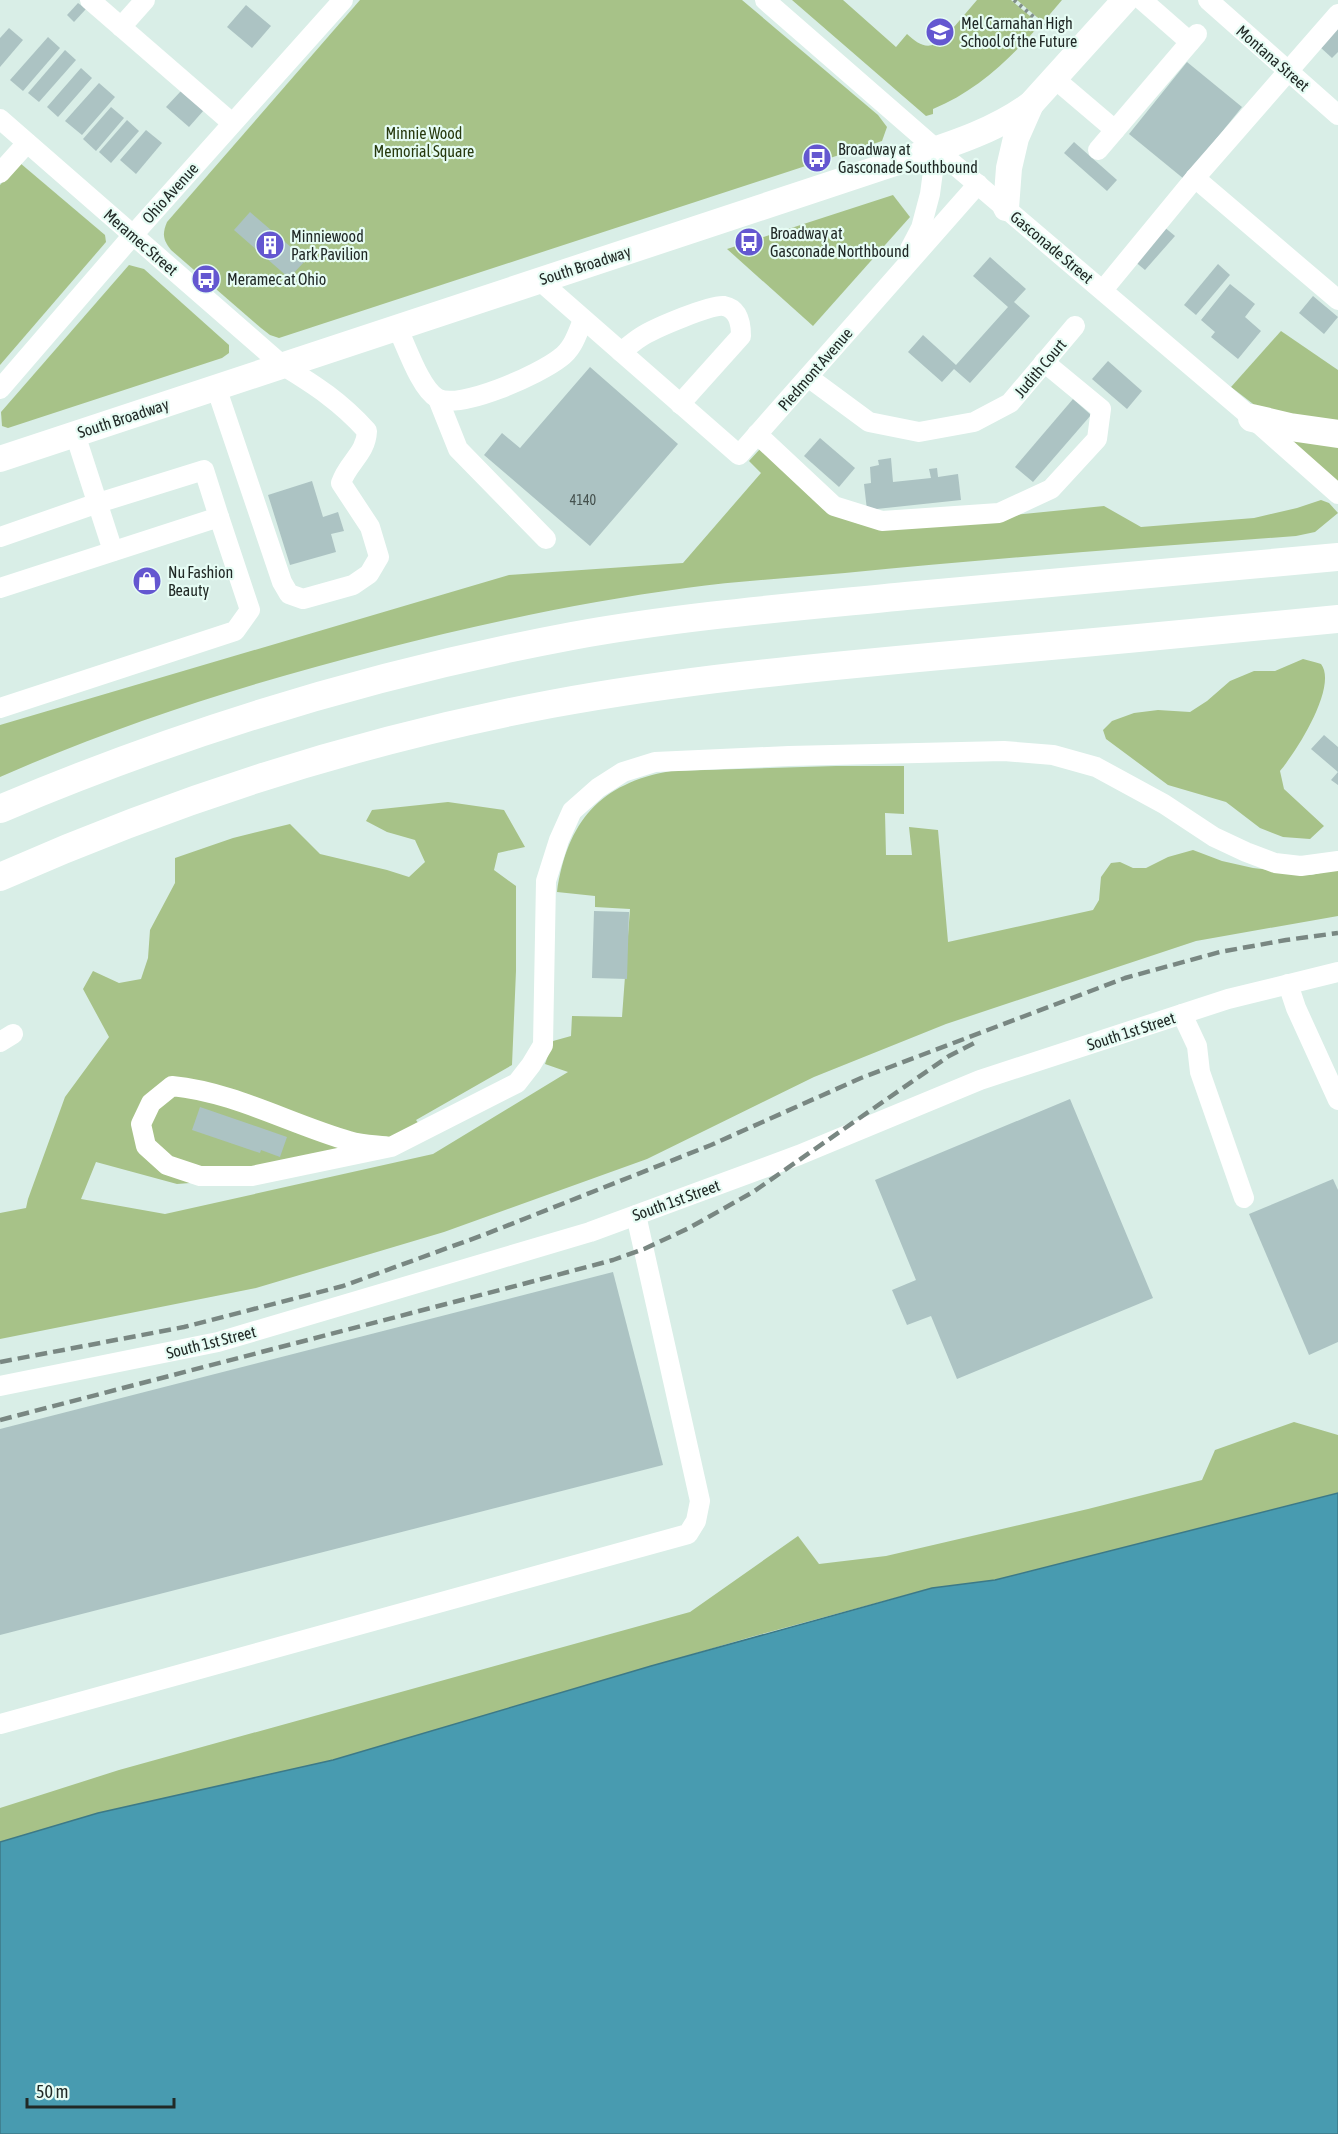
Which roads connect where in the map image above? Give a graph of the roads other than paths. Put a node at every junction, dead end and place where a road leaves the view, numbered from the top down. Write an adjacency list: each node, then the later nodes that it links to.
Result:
1 (90, 0): 9 (street)
2 (145, 0): 9 (street)
3 (343, 0): 15 (street, Ohio Avenue)
4 (765, 0): 18 (street, Gasconade Street)
5 (1125, 0): 11 (main road, South Broadway)
6 (1142, 0): 16 (street)
7 (1208, 0): 10 (street, Montana Street)
8 (1338, 14): 10 (street)
9 (121, 27): 15 (street)
10 (1289, 72): 13 (street, Montana Street); 21 (street)
11 (1055, 79): 12 (main road, South Broadway); 16 (street)
12 (1031, 104): 18 (main road, South Broadway); 23 (main road)
13 (1338, 115)
14 (0, 119): 17 (street, Meramec Street)
15 (232, 123): 24 (street, Ohio Avenue)
16 (1115, 130): 19 (street)
17 (27, 143): 20 (street); 24 (street, Meramec Street)
18 (936, 149): 22 (street, Gasconade Street); 25 (main road, South Broadway); 26 (street, Piedmont Avenue)
19 (1098, 150)
20 (0, 173)
21 (1195, 178): 27 (street); 28 (street)
22 (978, 184): 23 (street, Gasconade Street); 26 (street, Piedmont Avenue)
23 (1006, 208): 27 (street, Gasconade Street)
24 (133, 235): 34 (street, Meramec Street); 37 (street, Ohio Avenue)
25 (539, 280): 29 (street); 31 (main road, South Broadway)
26 (891, 282): 35 (street, Piedmont Avenue)
27 (1103, 290): 40 (street, Gasconade Street)
28 (1338, 300)
29 (583, 320): 32 (street); 38 (street)
30 (1075, 326): 33 (street, Judith Court)
31 (397, 327): 34 (main road, South Broadway); 38 (street)
32 (621, 352): 39 (street); 39 (street)
33 (1044, 362): 35 (street, Judith Court); 42 (street)
34 (282, 365): 36 (main road, South Broadway); 36 (street, Meramec Street)
35 (808, 377): 42 (street, Piedmont Avenue)
36 (216, 387): 41 (main road, South Broadway)
37 (0, 389)
38 (438, 399): 49 (street)
39 (681, 404): 42 (street, Piedmont Avenue)
40 (1252, 418): 43 (highway); 45 (street, Gasconade Street)
41 (75, 434): 44 (main road, South Broadway); 46 (street)
42 (757, 434)
43 (1338, 434)
44 (0, 459)
45 (1338, 494)
46 (98, 503): 47 (street); 48 (street); 50 (street)
47 (219, 517): 50 (street); 54 (street)
48 (0, 537)
49 (546, 538)
50 (113, 551): 52 (street)
51 (1336, 557): 55 (highway)
52 (0, 588)
53 (1338, 619): 57 (highway)
54 (0, 708)
55 (0, 809)
56 (1338, 861): 62 (street)
57 (0, 877)
58 (1338, 972): 59 (street, South 1st Street)
59 (1288, 984): 60 (street, South 1st Street); 61 (street)
60 (1182, 1014): 63 (street); 64 (street, South 1st Street)
61 (1338, 1100)
62 (391, 1147): 62 (street)
63 (1244, 1198)
64 (636, 1215): 65 (street, South 1st Street); 66 (street)
65 (0, 1386)
66 (0, 1724)

